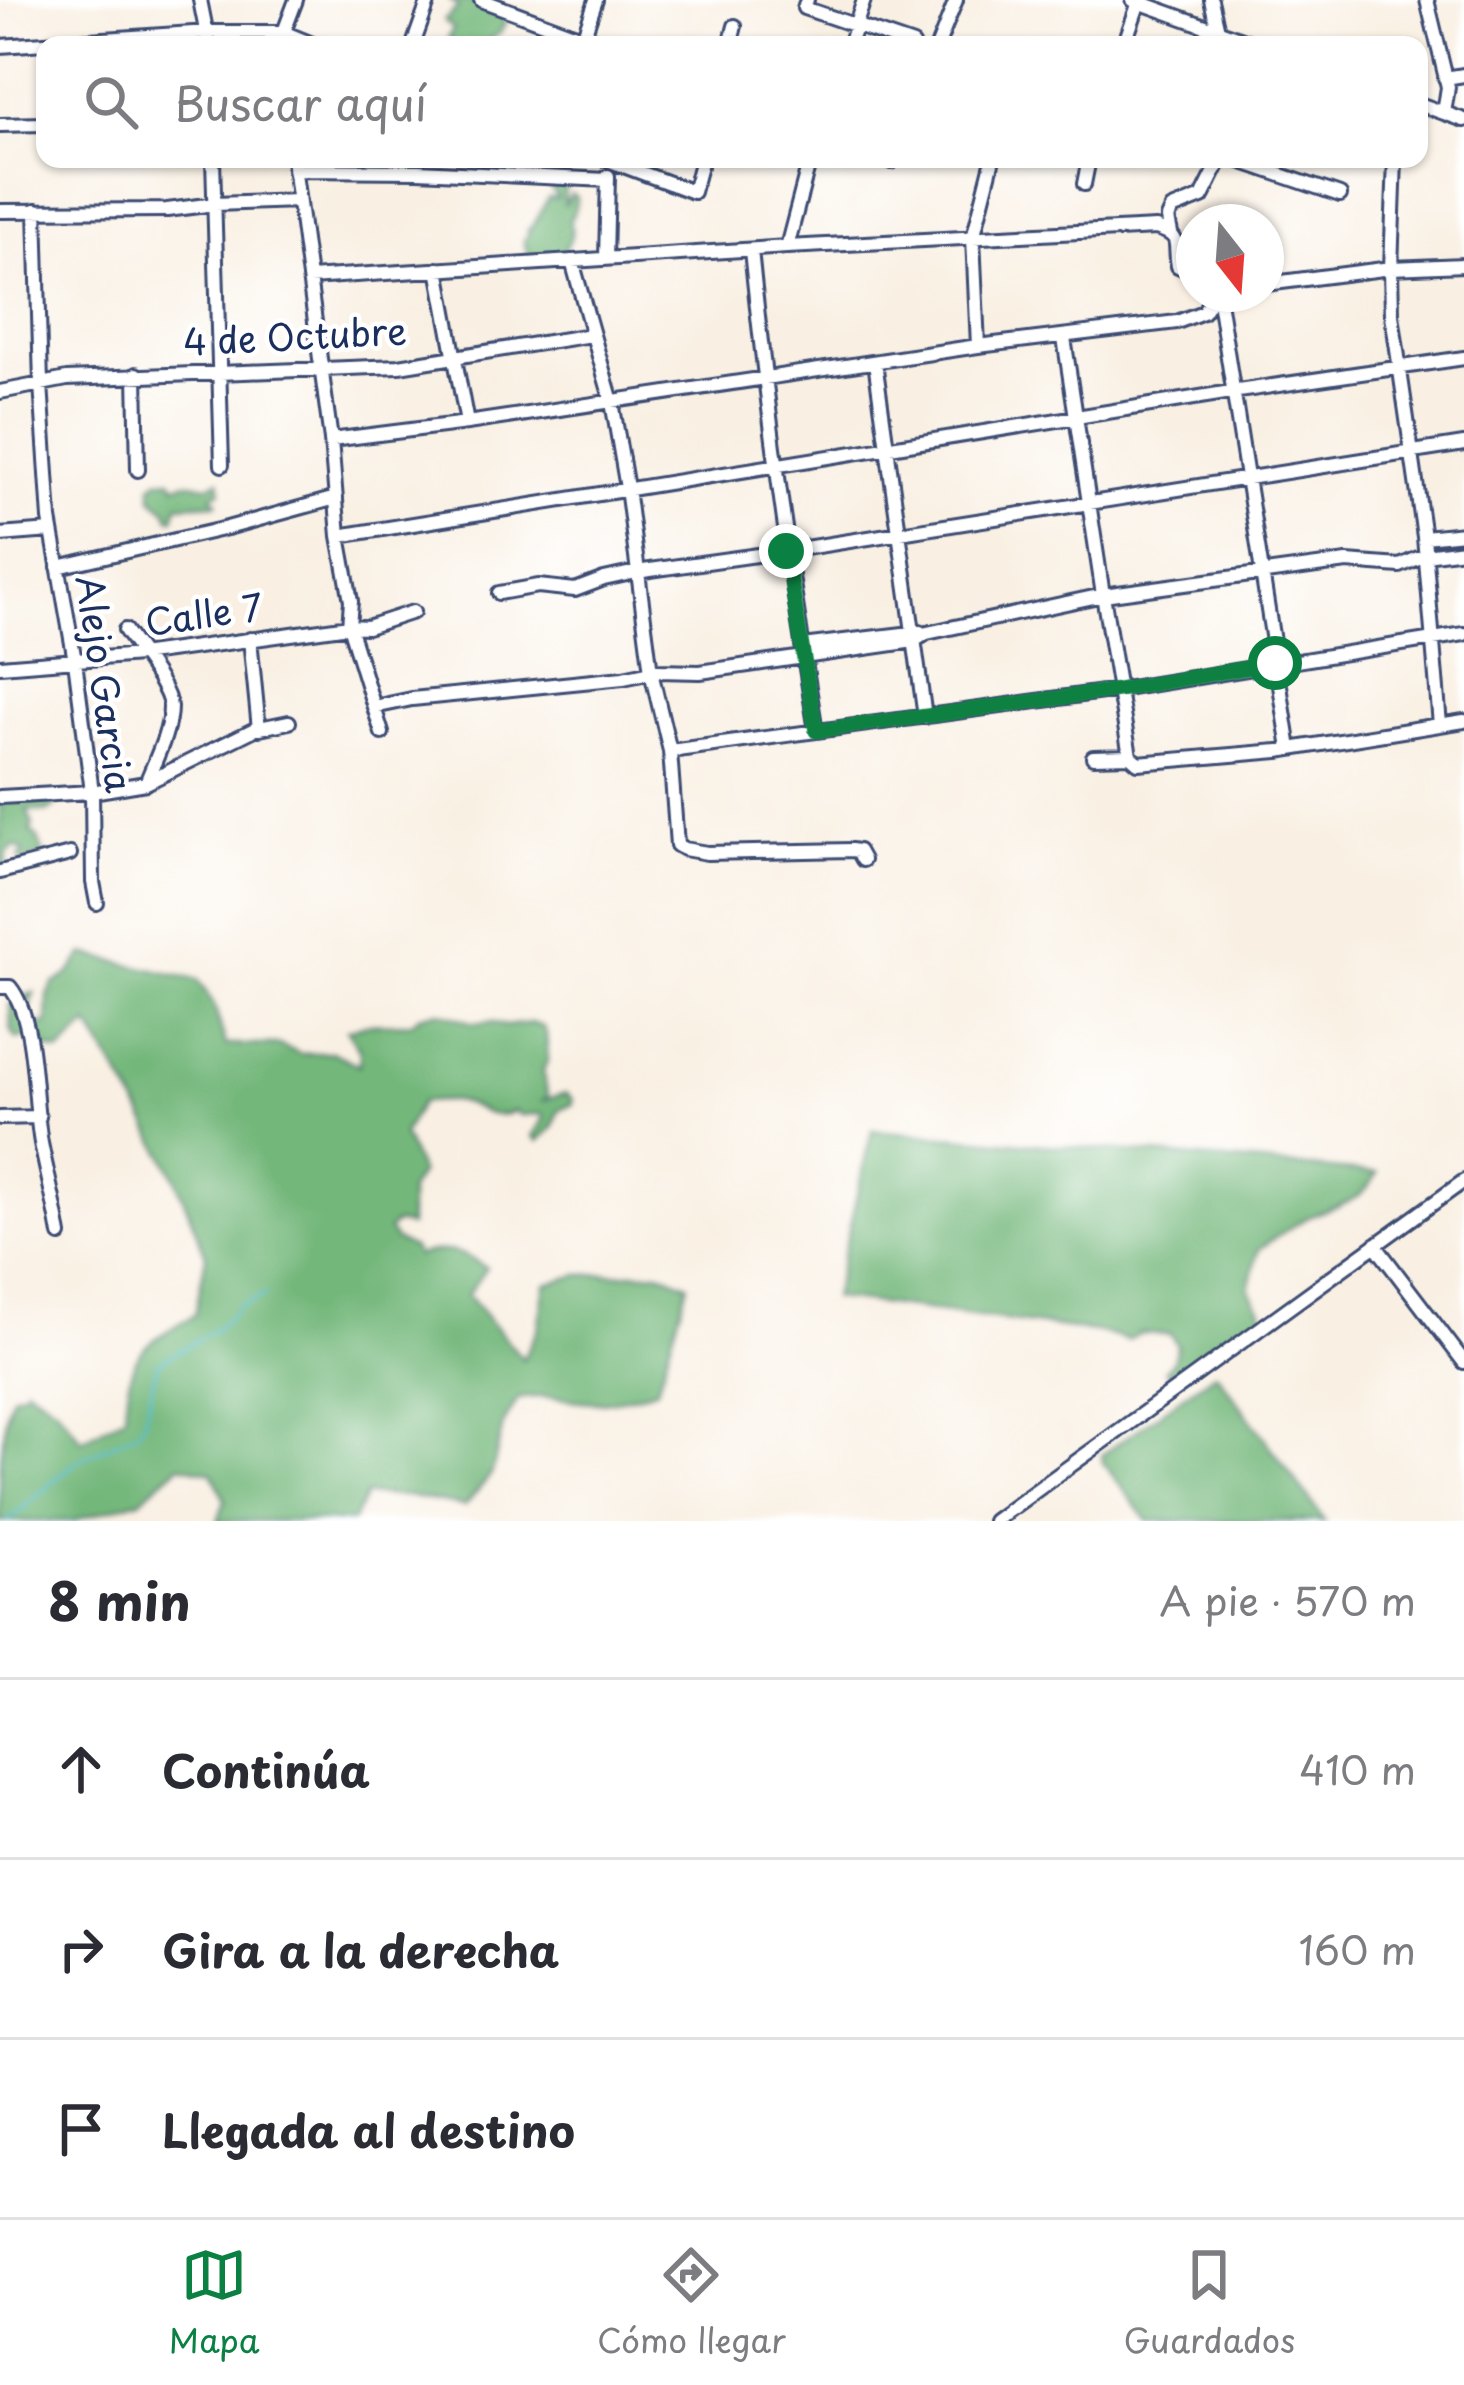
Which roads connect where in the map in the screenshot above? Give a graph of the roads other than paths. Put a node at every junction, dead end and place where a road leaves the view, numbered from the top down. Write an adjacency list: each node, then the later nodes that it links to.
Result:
1 (200, 0): 15 (street)
2 (296, 0): 16 (street)
3 (429, 0): 17 (street)
4 (481, 0): 18 (street)
5 (596, 0): 19 (street)
6 (807, 0): 12 (street)
7 (864, 0): 12 (street)
8 (956, 0): 23 (street)
9 (1211, 0): 14 (street)
10 (1427, 0): 29 (street)
11 (1136, 1): 14 (street); 24 (street)
12 (856, 24): 21 (street); 22 (street)
13 (735, 26): 20 (street)
14 (1218, 30): 25 (street)
15 (208, 36)
16 (282, 36)
17 (415, 36)
18 (570, 36)
19 (584, 36)
20 (732, 36)
21 (852, 36)
22 (889, 36)
23 (942, 36)
24 (1126, 36)
25 (1234, 36)
26 (36, 45): 27 (street)
27 (0, 46)
28 (1464, 75): 29 (street)
29 (1445, 78): 31 (street)
30 (1428, 107): 31 (street)
31 (1444, 113): 32 (street)
32 (1464, 120)
33 (36, 124): 34 (street)
34 (0, 125)
35 (213, 168): 51 (street)
36 (294, 168): 50 (street)
37 (455, 168): 47 (street)
38 (607, 168): 47 (street)
39 (628, 168): 40 (street)
40 (699, 168)
41 (808, 168): 57 (street)
42 (991, 168): 55 (street)
43 (1087, 168): 48 (street)
44 (1216, 168): 54 (street)
45 (1260, 168): 49 (street)
46 (1395, 168): 62 (street)
47 (608, 180): 59 (street)
48 (1084, 184)
49 (1340, 195)
50 (298, 201): 51 (street); 64 (street)
51 (215, 204): 52 (street); 76 (street)
52 (36, 210): 53 (street); 79 (street, Alejo Garcia)
53 (0, 211)
54 (1171, 232): 55 (street); 56 (street)
55 (974, 238): 57 (street); 70 (street)
56 (1176, 239)
57 (787, 247): 58 (street)
58 (751, 250): 59 (street); 78 (street)
59 (606, 259): 60 (street)
60 (572, 261): 63 (street); 68 (street)
61 (1464, 266): 62 (street)
62 (1391, 268): 65 (street); 74 (street)
63 (437, 269): 64 (street); 71 (street)
64 (309, 278): 75 (street)
65 (1284, 282)
66 (1203, 312): 69 (street)
67 (1219, 312): 81 (street)
68 (591, 335): 71 (street, 4 de Octubre); 82 (street)
69 (1064, 338): 70 (street); 83 (street)
70 (978, 346): 73 (street)
71 (454, 358): 75 (street, 4 de Octubre); 84 (street)
72 (1464, 358): 74 (street)
73 (875, 362): 78 (street); 87 (street)
74 (1399, 368): 81 (street); 88 (street)
75 (322, 370): 76 (street, 4 de Octubre); 85 (street)
76 (218, 371): 77 (street, 4 de Octubre); 89 (street)
77 (136, 374): 79 (street, 4 de Octubre); 91 (street)
78 (764, 378): 82 (street); 90 (street)
79 (41, 384): 80 (street, 4 de Octubre); 101 (street, Alejo Garcia)
80 (0, 392)
81 (1231, 392): 83 (street); 92 (street)
82 (612, 402): 84 (street); 93 (street)
83 (1076, 418): 87 (street); 95 (street)
84 (467, 424): 85 (street)
85 (331, 440): 94 (street)
86 (1464, 444): 88 (street)
87 (885, 447): 90 (street); 96 (street)
88 (1410, 451): 92 (street); 100 (street)
89 (222, 466)
90 (776, 466): 93 (street); 103 (street)
91 (138, 470)
92 (1247, 480): 95 (street); 107 (street)
93 (627, 488): 99 (street); 106 (street)
94 (336, 498): 99 (street); 105 (street)
95 (1088, 503): 96 (street); 109 (street)
96 (900, 532): 103 (street); 114 (street)
97 (1464, 533): 100 (street)
98 (0, 535): 101 (street)
99 (339, 536): 111 (street)
100 (1424, 537): 104 (street)
101 (53, 539): 105 (street, Alejo Garcia)
102 (1464, 550): 104 (street)
103 (786, 551): 106 (street); 117 (street)
104 (1425, 555): 107 (street); 116 (street)
105 (58, 568): 119 (street, Alejo Garcia)
106 (636, 572): 108 (street); 122 (street)
107 (1260, 573): 109 (street); 120 (street)
108 (500, 592)
109 (1103, 596): 114 (street); 123 (street)
110 (413, 611): 111 (street, Calle 7)
111 (349, 626): 115 (street, Calle 7); 124 (street)
112 (125, 630): 118 (street)
113 (1464, 634): 116 (street)
114 (918, 635): 117 (street); 125 (street)
115 (250, 639): 118 (street, Calle 7); 129 (street)
116 (1432, 639): 120 (street); 128 (street)
117 (803, 651): 122 (street); 130 (street)
118 (140, 655): 119 (street, Calle 7); 136 (street)
119 (74, 661): 121 (street, Calle 7); 137 (street, Alejo Garcia)
120 (1275, 663): 123 (street); 132 (street)
121 (0, 666)
122 (652, 672): 124 (street); 133 (street)
123 (1118, 690): 125 (street); 134 (street)
124 (374, 707): 131 (street)
125 (925, 717): 130 (street)
126 (1464, 721): 128 (street)
127 (289, 722): 129 (street)
128 (1440, 725): 132 (street)
129 (259, 728): 136 (street)
130 (816, 731): 133 (street)
131 (382, 734)
132 (1290, 749): 134 (street)
133 (670, 752): 140 (street)
134 (1130, 756): 135 (street)
135 (1093, 757)
136 (146, 784): 137 (street)
137 (92, 792): 138 (street); 142 (street, Alejo Garcia)
138 (0, 797)
139 (70, 854): 141 (street)
140 (862, 860)
141 (0, 872)
142 (97, 903)
143 (0, 987): 145 (street)
144 (0, 1118): 145 (street)
145 (38, 1118): 147 (street)
146 (1464, 1181): 148 (street)
147 (60, 1235)
148 (1375, 1245): 149 (street); 150 (street)
149 (1464, 1363)
150 (994, 1521)

